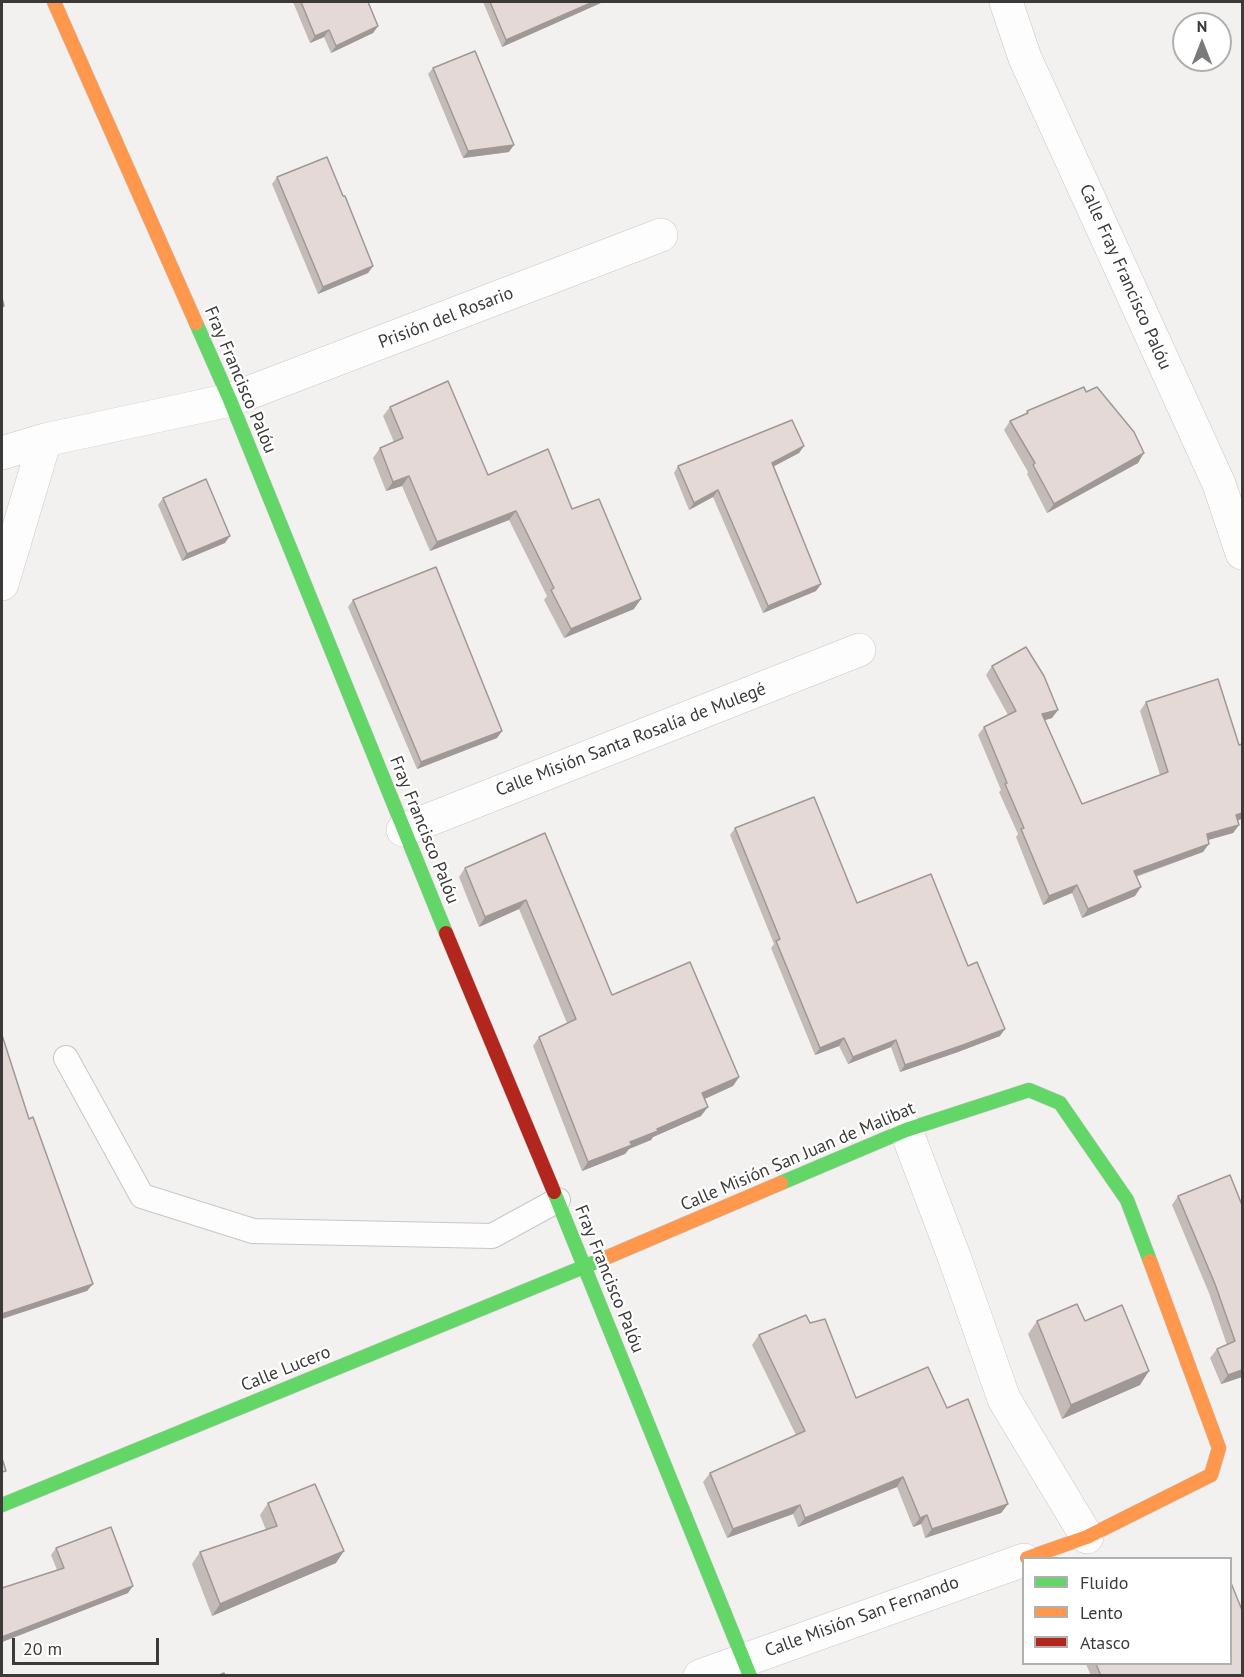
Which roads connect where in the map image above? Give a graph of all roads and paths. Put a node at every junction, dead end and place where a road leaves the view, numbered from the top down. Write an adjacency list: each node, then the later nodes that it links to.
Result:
1 (54, 2): 4 (street, Fray Francisco Palóu)
2 (1006, 2): 7 (street, Calle Fray Francisco Palóu)
3 (661, 235): 4 (street, Prisión del Rosario)
4 (230, 400): 5 (street, Prisión del Rosario); 10 (street, Fray Francisco Palóu)
5 (45, 440): 6 (street, Prisión del Rosario); 8 (street)
6 (2, 453)
7 (1242, 553)
8 (2, 584)
9 (859, 650): 10 (street, Calle Misión Santa Rosalía de Mulegé)
10 (404, 830): 13 (street, Fray Francisco Palóu)
11 (66, 1058): 13 (lane)
12 (906, 1130): 14 (street, Calle Misión San Juan de Malibat); 15 (street, Calle Misión San Juan de Malibat); 17 (street)
13 (558, 1200): 14 (street, Fray Francisco Palóu)
14 (585, 1266): 16 (street, Calle Lucero); 20 (street, Fray Francisco Palóu)
15 (1211, 1475): 17 (street, Calle Misión San Fernando)
16 (2, 1505)
17 (1087, 1537): 18 (street, Calle Misión San Fernando)
18 (1031, 1557)
19 (1022, 1560): 20 (street, Calle Misión San Fernando)
20 (747, 1667): 21 (street, Calle Misión San Fernando)
21 (700, 1676)

